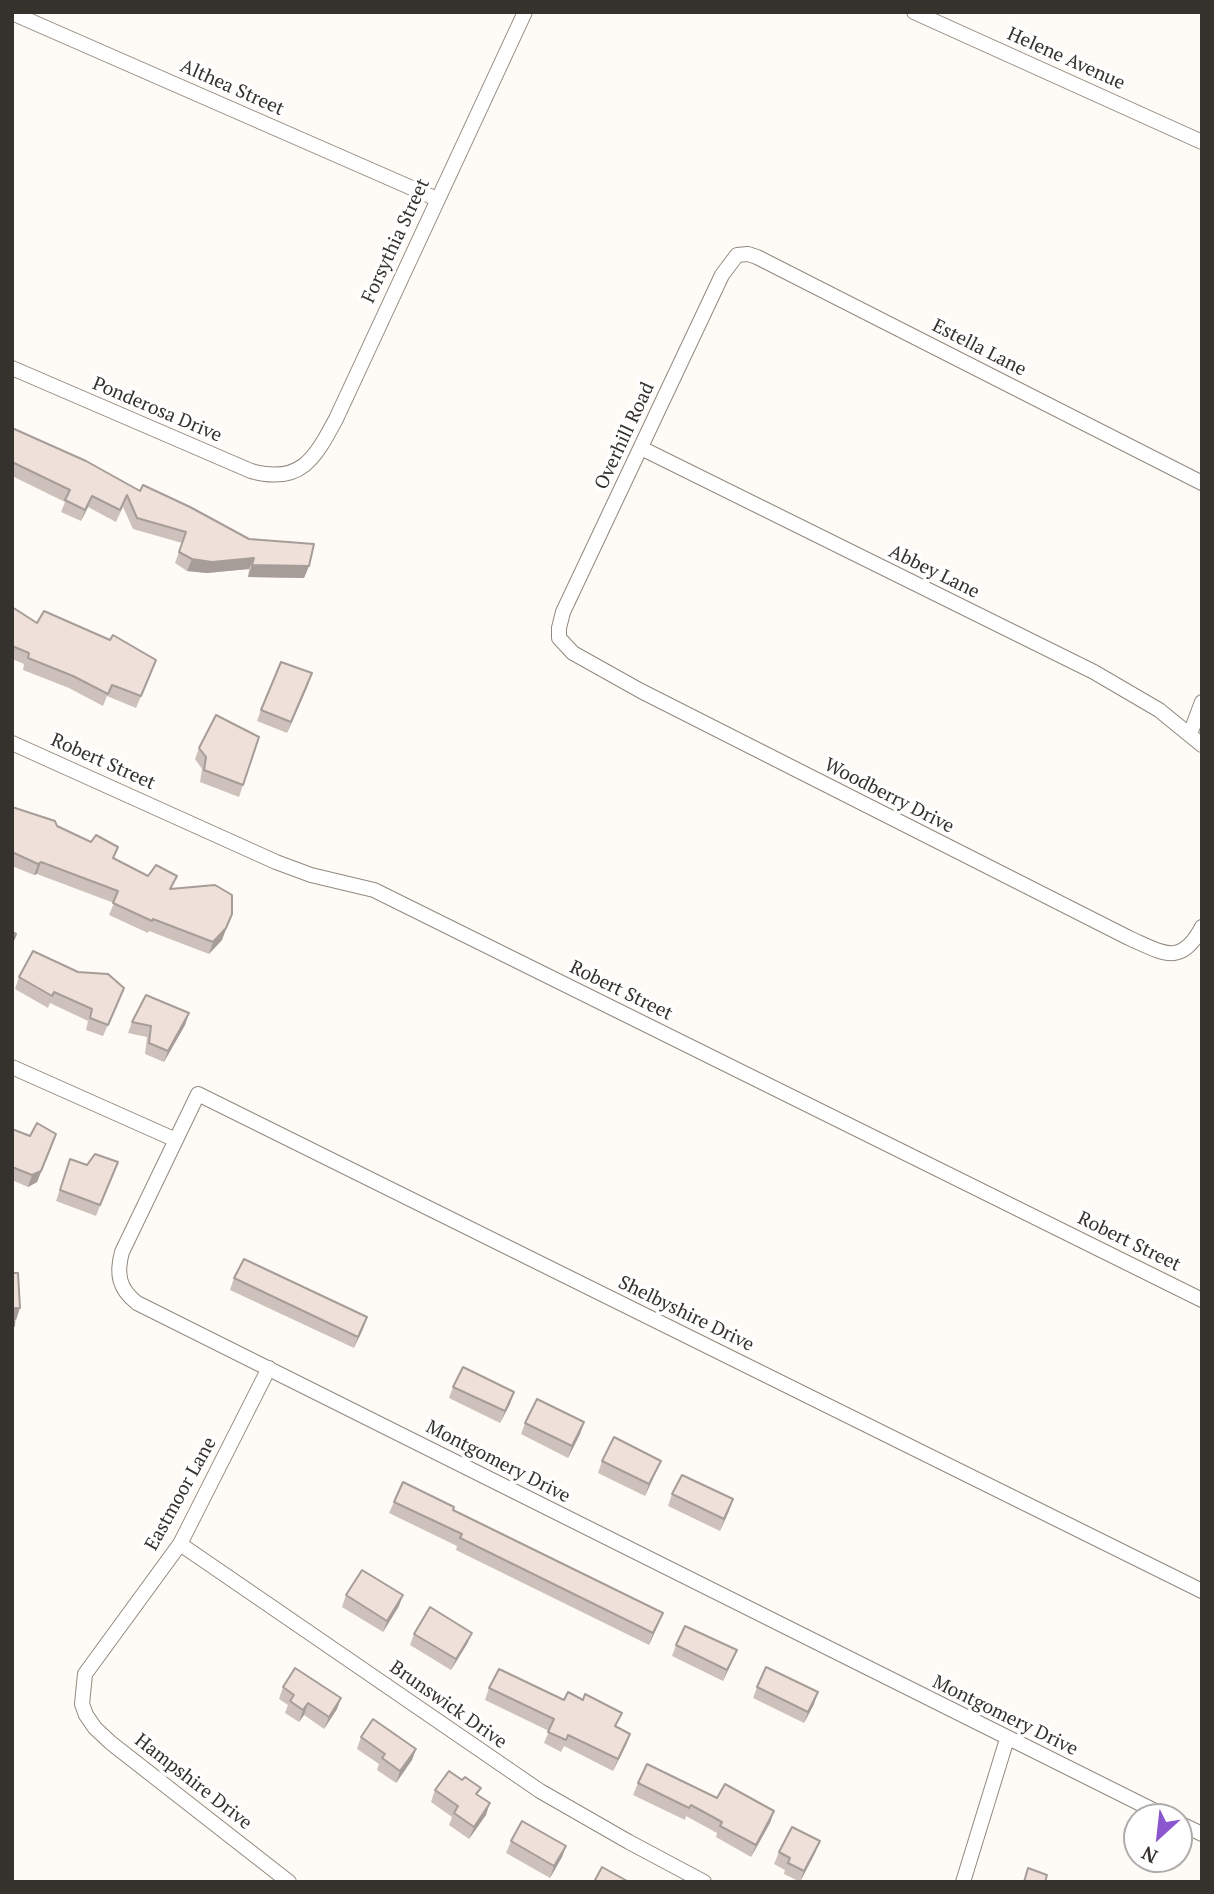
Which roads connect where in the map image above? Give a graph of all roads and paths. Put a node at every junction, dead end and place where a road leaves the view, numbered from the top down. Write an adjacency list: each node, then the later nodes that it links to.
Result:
1 (525, 12): 5 (street, Forsythia Street)
2 (914, 12): 4 (street, Helene Avenue)
3 (12, 13): 5 (street, Althea Street)
4 (1202, 142)
5 (437, 198): 9 (street, Forsythia Street)
6 (737, 255): 8 (street, Overhill Road); 10 (street, Estella Lane)
7 (12, 368): 9 (street, Ponderosa Drive)
8 (641, 448): 11 (street, Overhill Road); 13 (street, Abbey Lane)
9 (289, 473)
10 (1202, 483)
11 (559, 638): 16 (street, Woodberry Drive)
12 (1202, 702): 13 (street)
13 (1190, 734): 15 (street, Abbey Lane)
14 (12, 743): 19 (street, Robert Street)
15 (1202, 745)
16 (1202, 927)
17 (12, 1067): 18 (street)
18 (176, 1140): 20 (street, Montgomery Drive); 22 (street, Shelbyshire Drive)
19 (1202, 1300)
20 (269, 1368): 21 (street, Eastmoor Lane); 24 (street, Montgomery Drive)
21 (180, 1544): 23 (street, Eastmoor Lane); 27 (street, Brunswick Drive)
22 (1202, 1591)
23 (82, 1704): 26 (street, Hampshire Drive)
24 (1007, 1739): 25 (street, Montgomery Drive); 28 (street)
25 (1138, 1803)
26 (289, 1882)
27 (704, 1882)
28 (963, 1882)

